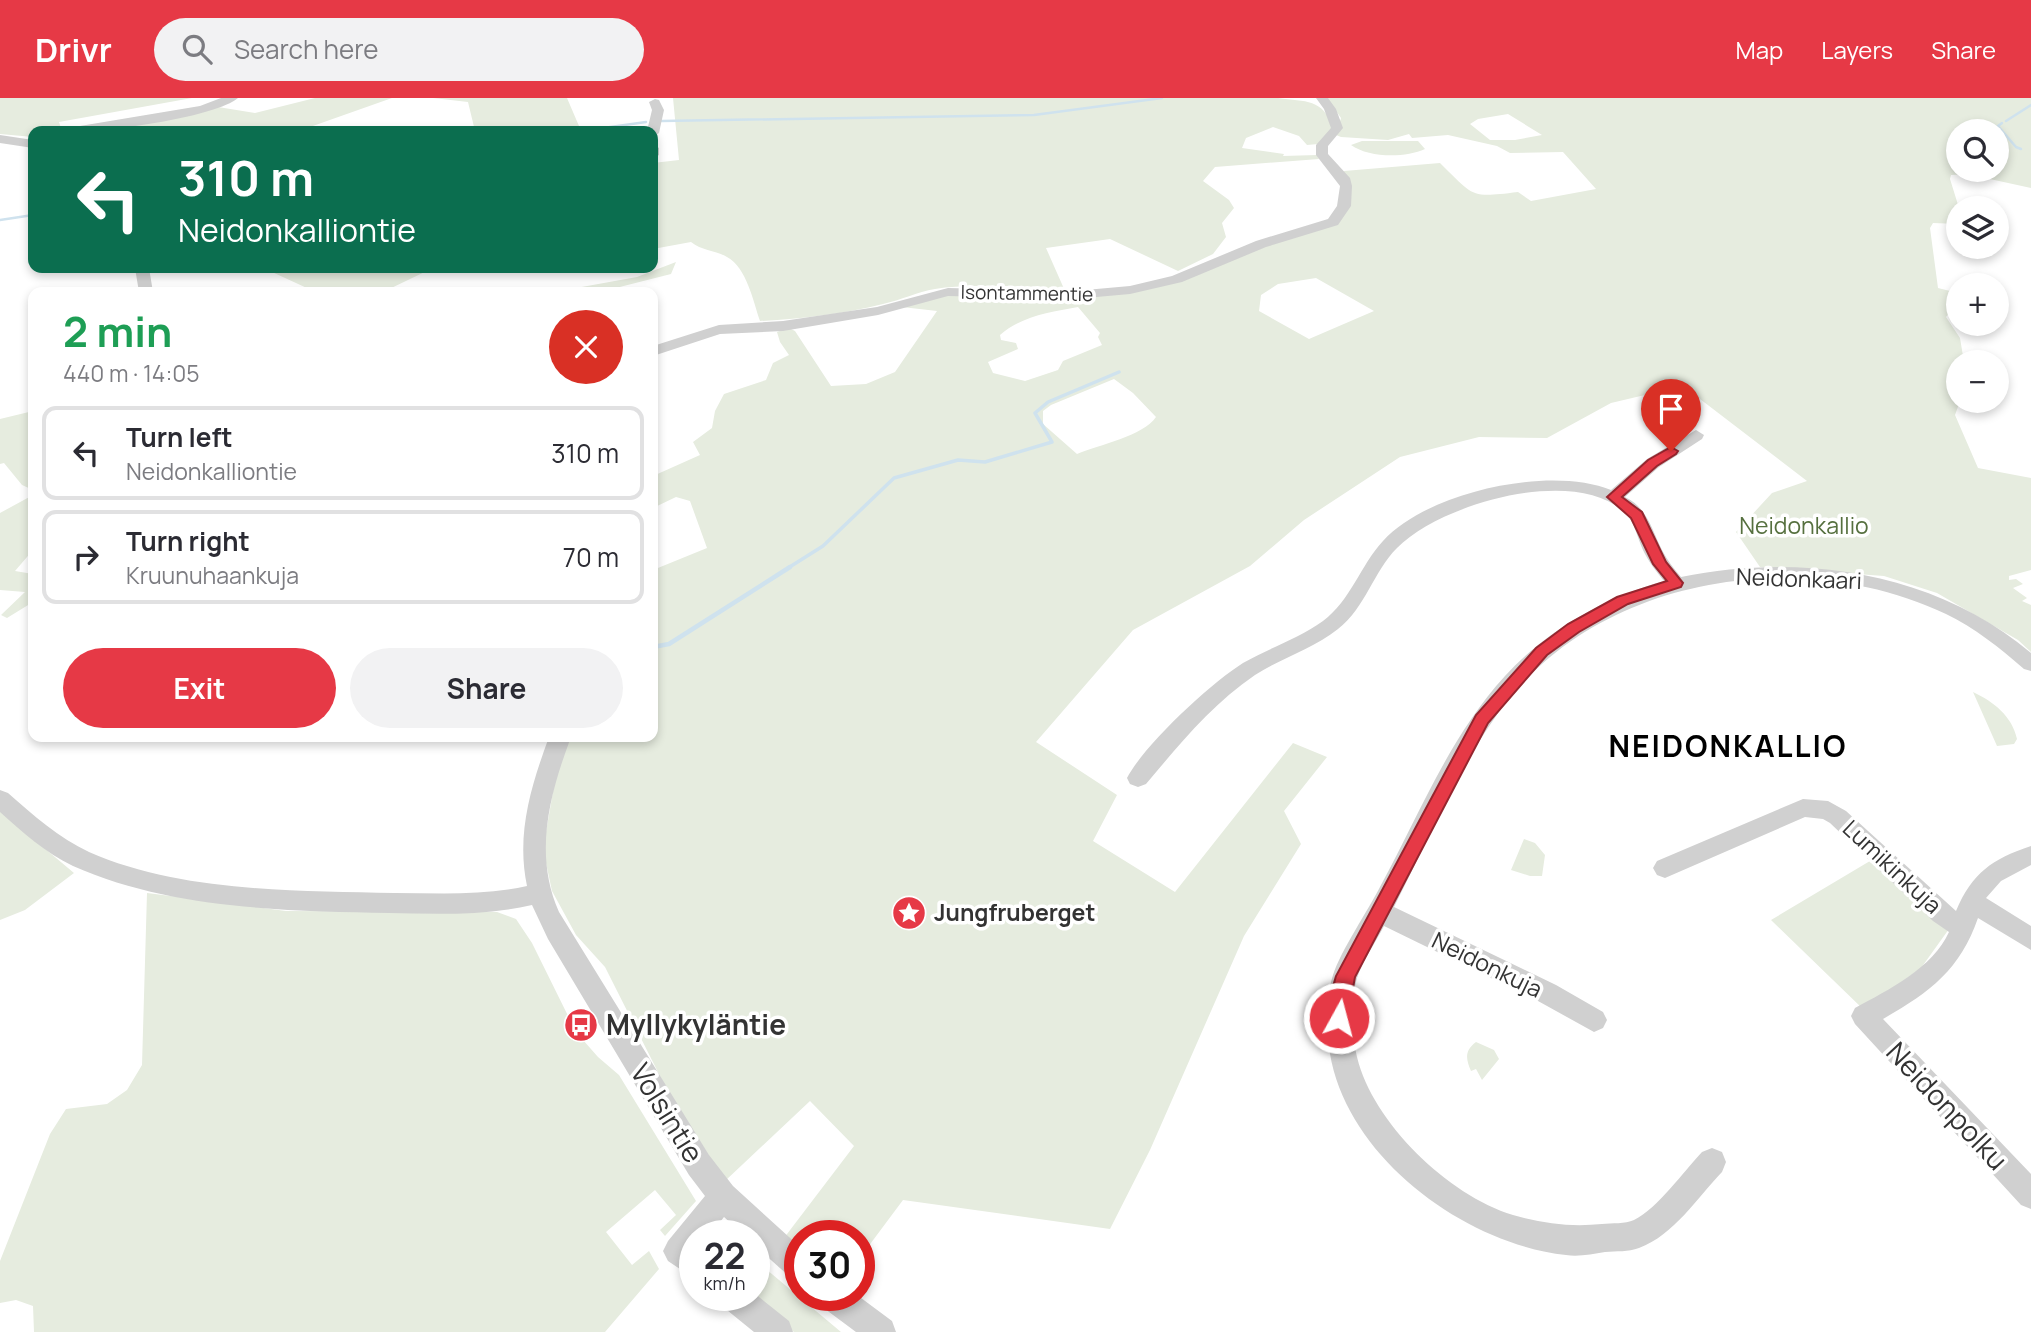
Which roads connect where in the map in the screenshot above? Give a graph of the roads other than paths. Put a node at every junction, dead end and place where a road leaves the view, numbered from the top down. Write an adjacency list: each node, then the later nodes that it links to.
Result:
1 (232, 98): 4 (street)
2 (1322, 98): 8 (street, Isontammentie)
3 (654, 102): 5 (street)
4 (103, 126)
5 (655, 126)
6 (0, 139): 7 (street)
7 (28, 142)
8 (658, 349)
9 (1696, 435): 10 (street)
10 (1614, 497): 11 (street); 14 (street)
11 (1676, 583): 12 (street, Neidonkaari); 20 (street, Neidonkaari)
12 (2031, 664)
13 (558, 742): 18 (street, Volsintie)
14 (1138, 778)
15 (0, 799): 18 (street)
16 (2031, 855): 19 (street)
17 (1665, 868): 21 (street, Lumikinkuja)
18 (540, 893): 26 (street, Volsintie)
19 (1971, 901): 21 (street); 22 (street)
20 (1380, 912): 23 (street, Neidonkuja); 24 (street, Neidonkaari)
21 (1962, 928): 25 (street, Neidonpolku)
22 (2031, 939)
23 (1594, 1020)
24 (1712, 1163)
25 (2031, 1195)
26 (723, 1196): 27 (street); 28 (street, Volsintie)
27 (703, 1220)
28 (784, 1252)
29 (752, 1311): 31 (street)
30 (853, 1311): 32 (street)
31 (778, 1332)
32 (881, 1332)

